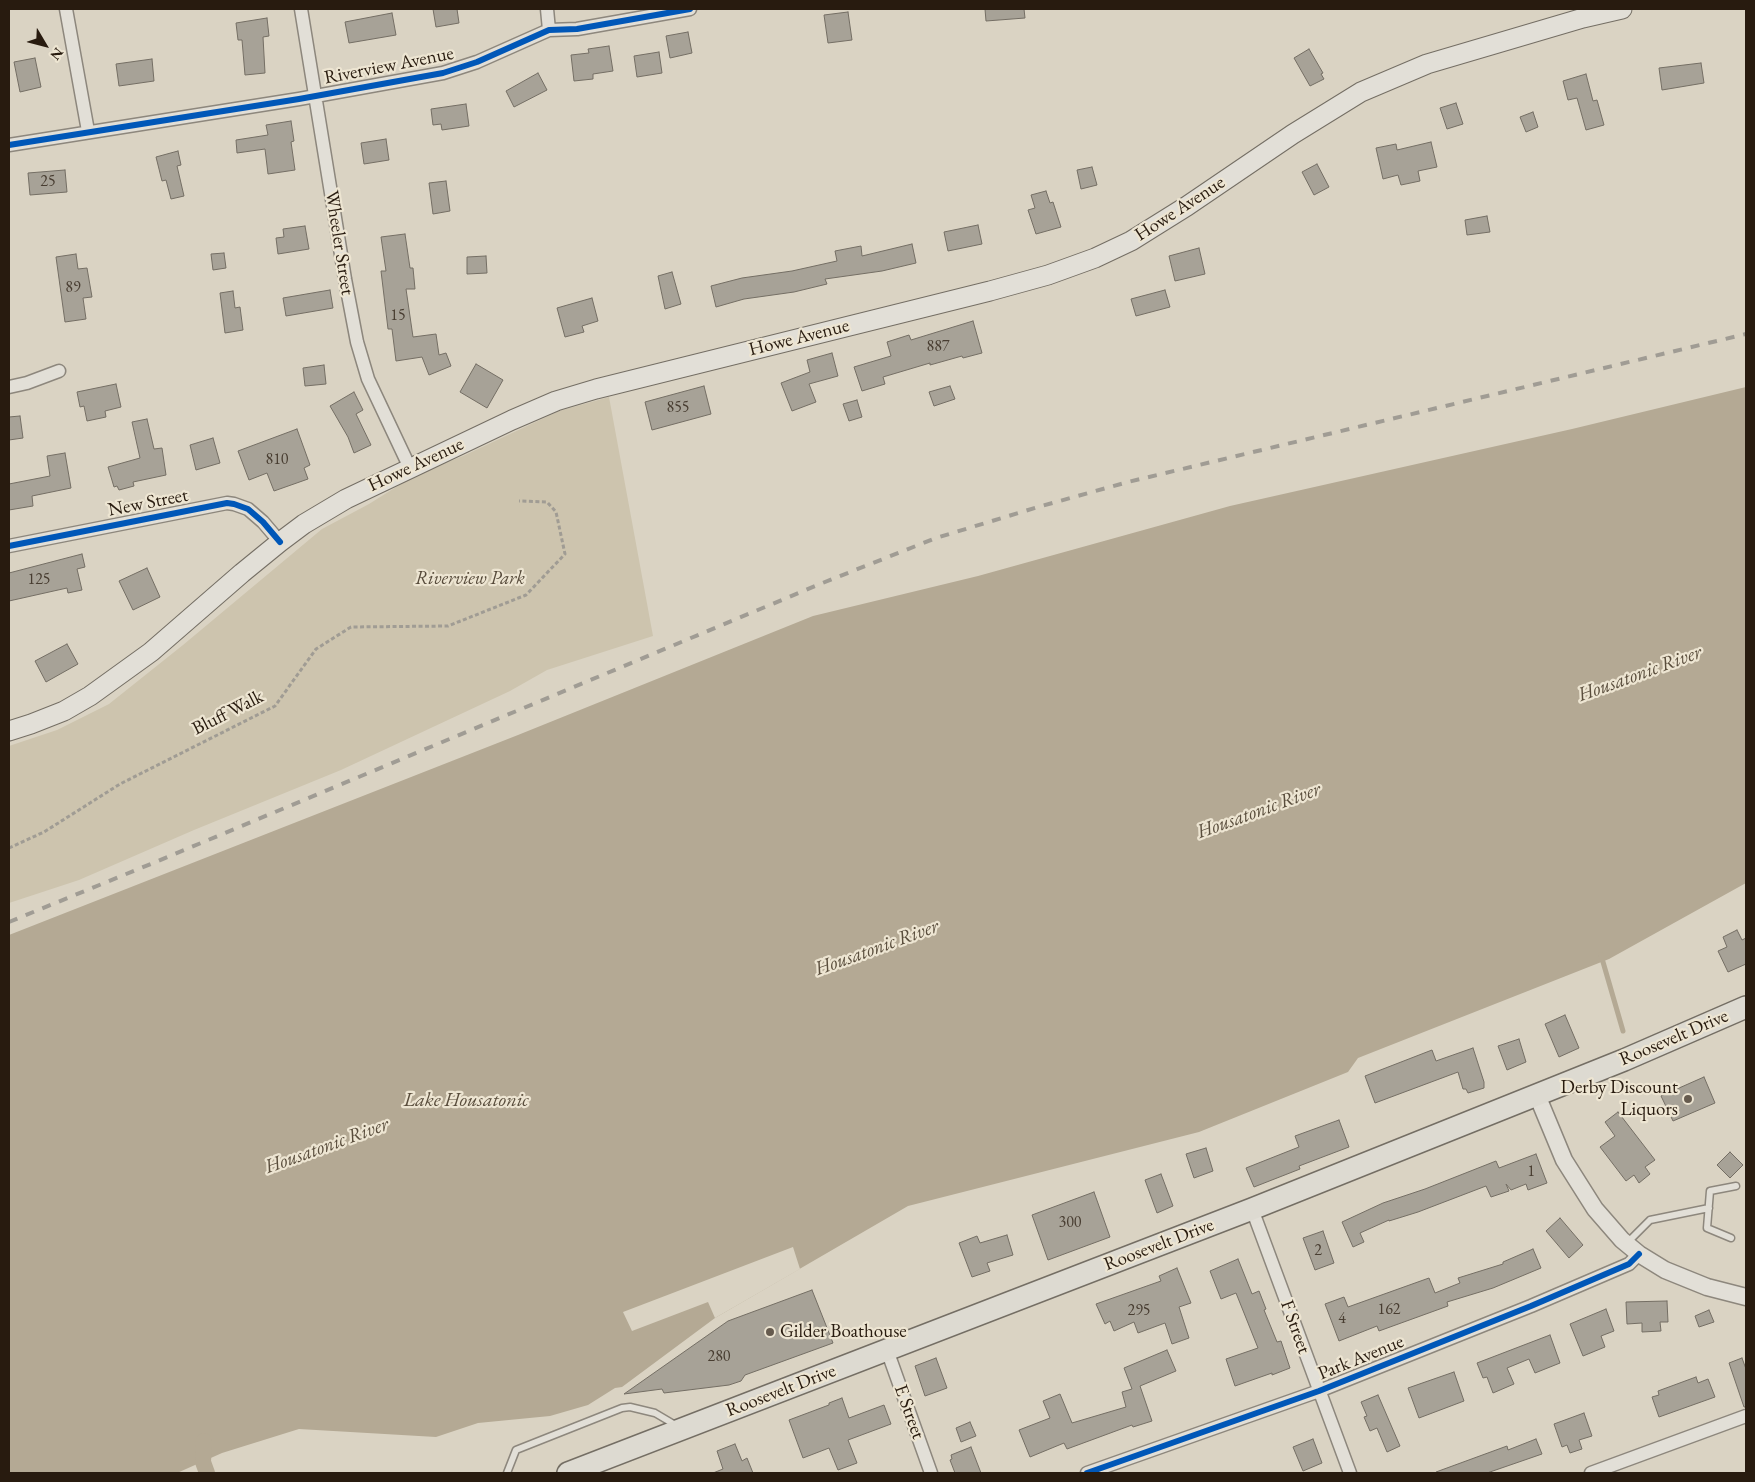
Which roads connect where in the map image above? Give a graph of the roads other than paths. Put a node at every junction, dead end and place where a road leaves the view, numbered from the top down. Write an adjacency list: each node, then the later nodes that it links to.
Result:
1 (66, 9): 8 (street)
2 (301, 9): 7 (street, Wheeler Street)
3 (547, 9): 6 (street)
4 (690, 9): 6 (street, Riverview Avenue)
5 (1622, 9): 12 (main road, Howe Avenue)
6 (549, 30): 7 (street, Riverview Avenue)
7 (315, 96): 8 (street, Riverview Avenue); 12 (street, Wheeler Street)
8 (88, 131): 9 (street, Riverview Avenue)
9 (9, 145)
10 (59, 371): 11 (street)
11 (9, 387)
12 (410, 468): 13 (main road, Howe Avenue)
13 (280, 542): 14 (street, New Street); 15 (main road, Howe Avenue)
14 (9, 546)
15 (9, 731)
16 (1746, 1007): 17 (main road, Roosevelt Drive)
17 (1537, 1095): 20 (main road, Roosevelt Drive); 22 (street)
18 (1736, 1186): 19 (lane)
19 (1709, 1208): 21 (lane); 22 (lane)
20 (1252, 1209): 25 (main road, Roosevelt Drive); 26 (street, F Street)
21 (1731, 1238)
22 (1626, 1244): 23 (street)
23 (1639, 1254): 24 (street); 26 (street, Park Avenue)
24 (1746, 1297)
25 (886, 1350): 28 (main road, Roosevelt Drive); 31 (street, E Street)
26 (1319, 1390): 32 (street, Park Avenue); 33 (street, F Street)
27 (1746, 1416): 34 (street)
28 (682, 1429): 29 (lane); 30 (main road, Roosevelt Drive)
29 (507, 1473)
30 (568, 1473)
31 (930, 1473)
32 (1086, 1473)
33 (1350, 1473)
34 (1591, 1473)

